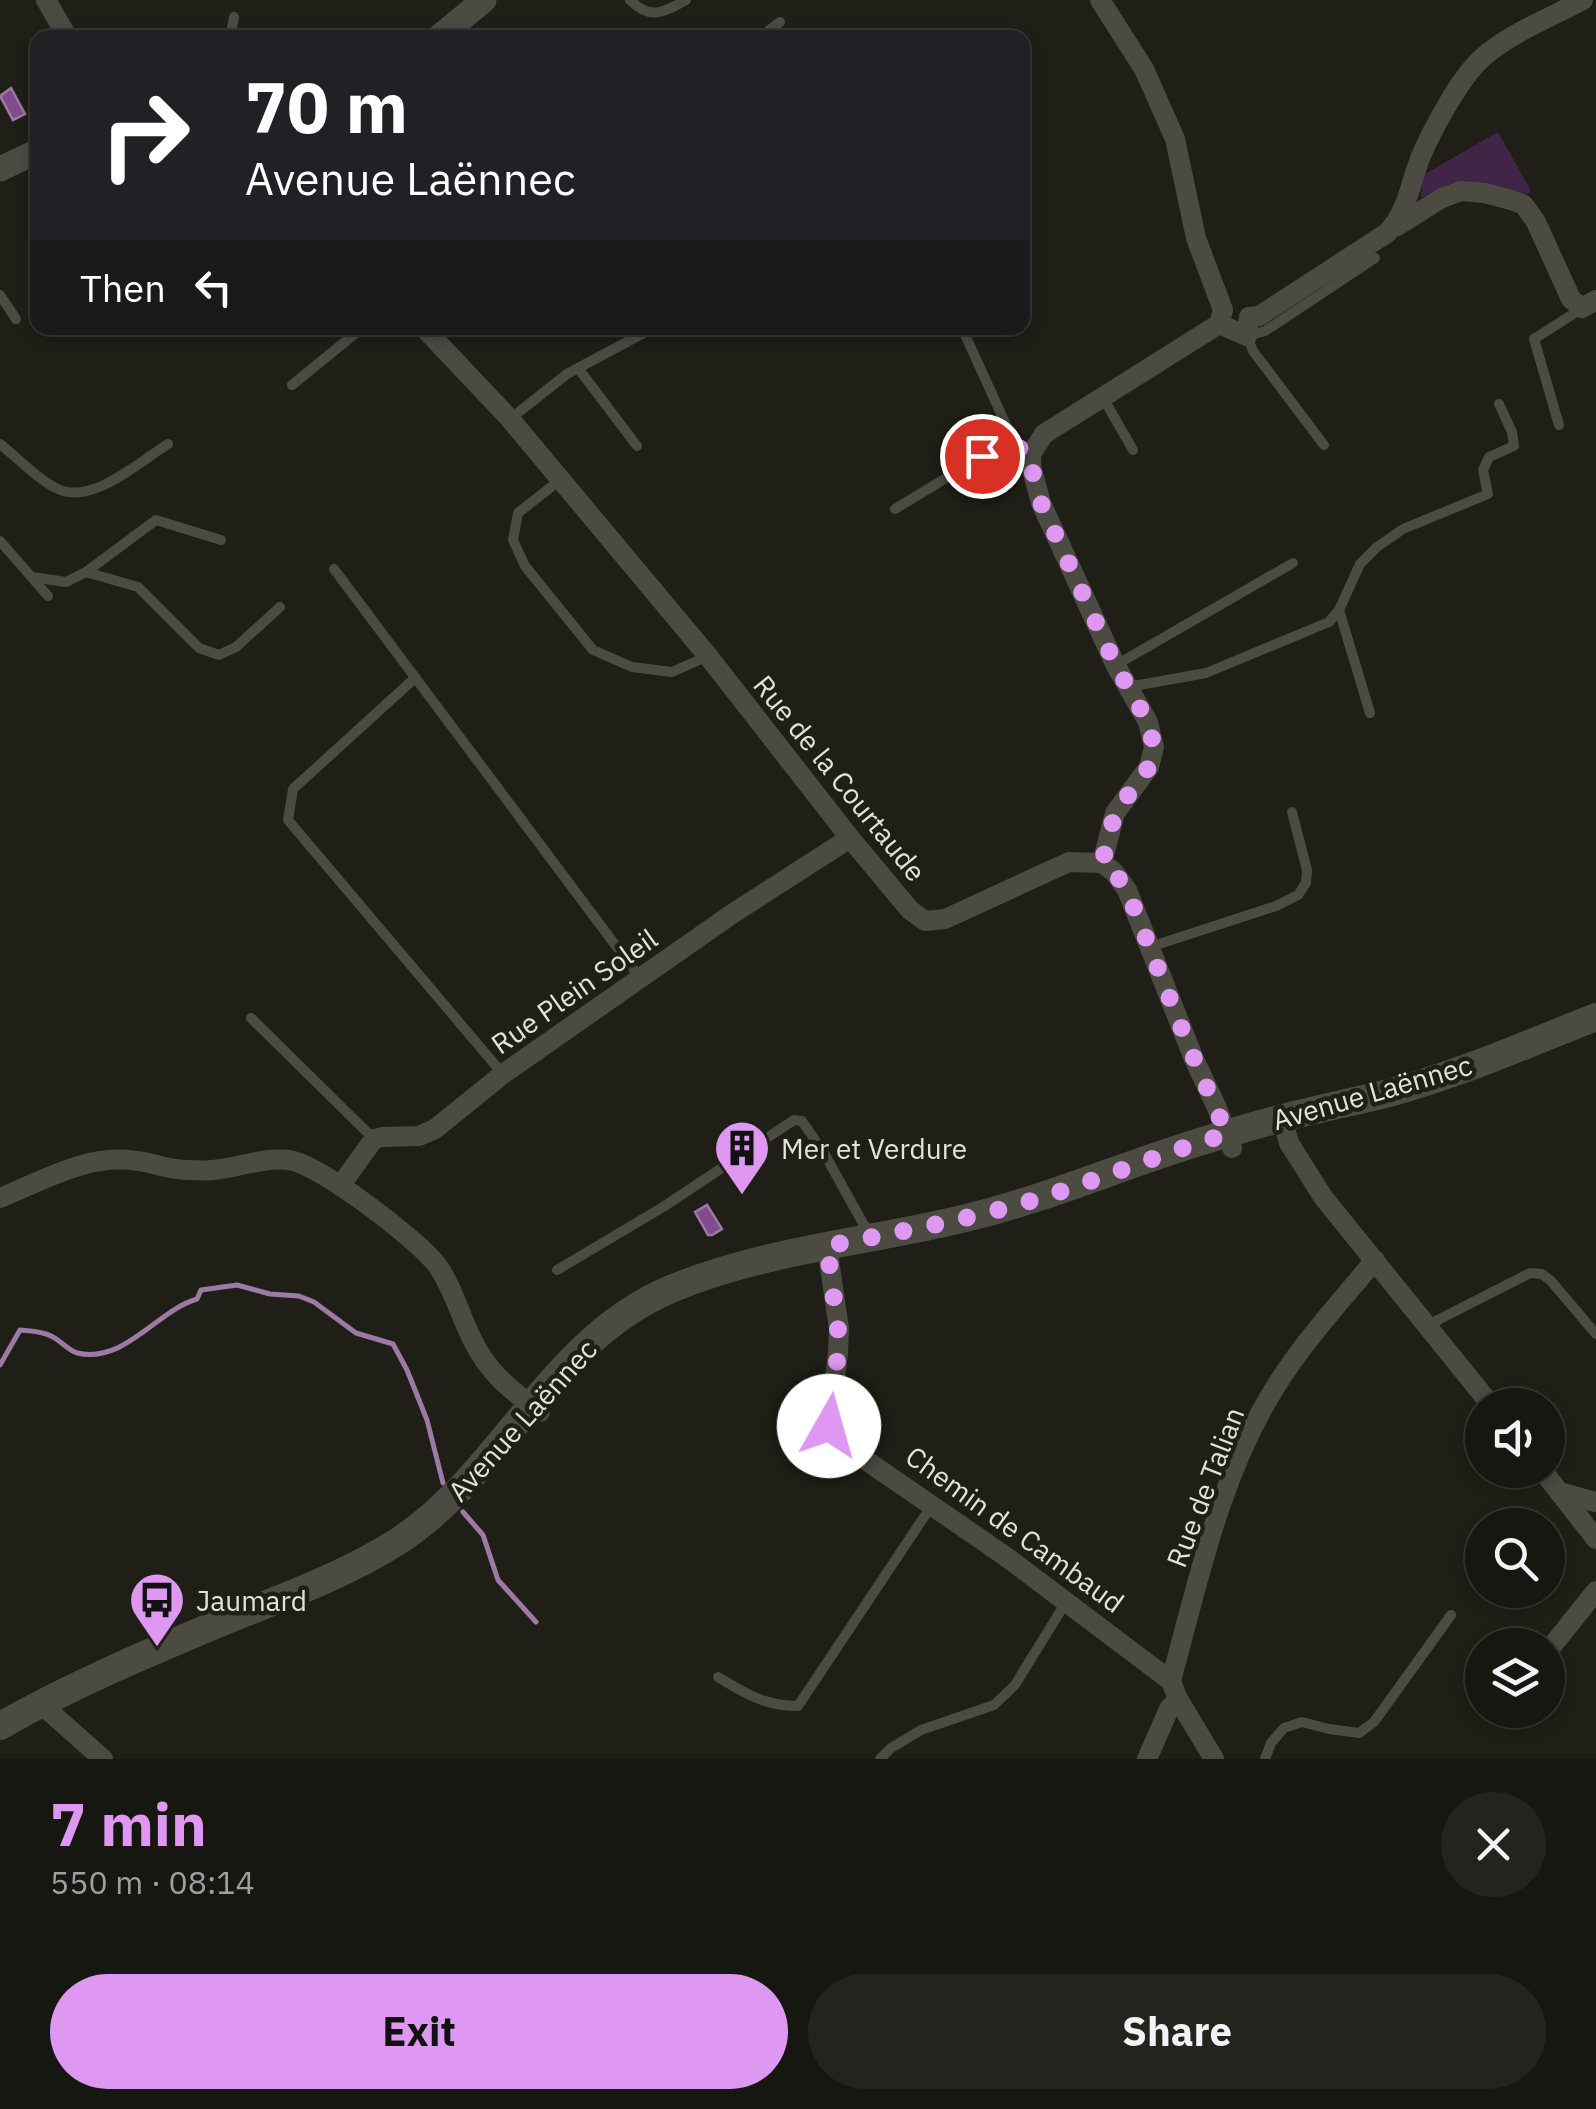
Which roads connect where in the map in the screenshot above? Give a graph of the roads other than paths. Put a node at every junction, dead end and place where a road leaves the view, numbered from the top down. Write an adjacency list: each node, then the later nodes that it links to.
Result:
1 (46, 0): 9 (street)
2 (484, 0): 11 (street)
3 (630, 0): 4 (lane)
4 (686, 0)
5 (1100, 0): 19 (street)
6 (1583, 0): 15 (street)
7 (234, 17): 10 (lane)
8 (780, 22): 12 (lane)
9 (63, 30)
10 (232, 30)
11 (448, 30)
12 (770, 30)
13 (30, 155): 14 (street)
14 (0, 169)
15 (1387, 232): 18 (street); 21 (street)
16 (1375, 258): 21 (lane)
17 (0, 295): 20 (lane)
18 (1589, 304): 31 (lane)
19 (1221, 317): 21 (street); 28 (street)
20 (16, 319)
21 (1248, 327): 35 (lane)
22 (353, 335): 27 (lane)
23 (431, 335): 30 (street, Rue de la Courtaude)
24 (640, 335): 26 (lane)
25 (965, 335): 32 (lane)
26 (578, 368): 30 (lane); 36 (lane)
27 (292, 385)
28 (1102, 396): 37 (lane); 38 (street)
29 (1499, 404): 49 (lane)
30 (510, 420): 39 (street, Rue de la Courtaude)
31 (1559, 425)
32 (1012, 438): 38 (lane); 40 (lane)
33 (0, 444): 34 (lane)
34 (168, 444)
35 (1324, 445)
36 (637, 446)
37 (1133, 450)
38 (1031, 454): 51 (street)
39 (560, 480): 50 (street, Rue de la Courtaude); 50 (lane)
40 (894, 509)
41 (0, 540): 46 (lane)
42 (221, 540): 45 (lane)
43 (1293, 563): 51 (lane)
44 (334, 569): 52 (lane)
45 (86, 572): 46 (lane); 48 (lane)
46 (32, 578): 47 (lane)
47 (48, 596)
48 (280, 607)
49 (1339, 610): 53 (lane); 54 (lane)
50 (708, 656): 56 (street, Rue de la Courtaude)
51 (1116, 666): 53 (street)
52 (415, 678): 59 (lane); 63 (lane)
53 (1128, 687): 57 (street)
54 (1370, 713)
55 (1292, 812): 58 (lane)
56 (850, 838): 57 (street, Rue de la Courtaude); 59 (street, Rue Plein Soleil)
57 (1102, 863): 58 (street)
58 (1148, 948): 66 (street)
59 (641, 978): 63 (street, Rue Plein Soleil)
60 (1596, 1017): 64 (main road, Avenue Laënnec)
61 (251, 1018): 65 (lane)
62 (1596, 1030): 64 (main road, Avenue Laënnec)
63 (503, 1074): 65 (street, Rue Plein Soleil)
64 (1284, 1126): 66 (main road, Avenue Laënnec); 71 (street)
65 (374, 1139): 67 (street)
66 (1229, 1141): 69 (main road, Avenue Laënnec); 70 (main road, Avenue Laënnec)
67 (340, 1186): 68 (street); 76 (street)
68 (0, 1198)
69 (870, 1237): 70 (main road, Avenue Laënnec); 72 (lane)
70 (828, 1253): 76 (main road, Avenue Laënnec); 80 (street, Chemin de Cambaud)
71 (1375, 1260): 73 (street); 87 (street, Rue de Talian)
72 (557, 1270)
73 (1428, 1325): 74 (lane); 75 (street)
74 (1596, 1334)
75 (1478, 1388)
76 (535, 1408): 88 (main road, Avenue Laënnec)
77 (1556, 1488): 78 (street)
78 (1559, 1492): 79 (street); 81 (street)
79 (1596, 1502)
80 (932, 1505): 83 (street, Chemin de Cambaud); 86 (lane)
81 (1596, 1538)
82 (1596, 1592): 85 (street)
83 (1066, 1602): 87 (street, Chemin de Cambaud); 92 (lane)
84 (1450, 1614): 95 (lane)
85 (1565, 1630)
86 (718, 1677)
87 (1174, 1690): 93 (street, Rue de Talian); 94 (street)
88 (57, 1703): 89 (main road); 90 (main road); 91 (street)
89 (0, 1726)
90 (0, 1740)
91 (103, 1759)
92 (880, 1759)
93 (1148, 1759)
94 (1214, 1759)
95 (1265, 1759)

